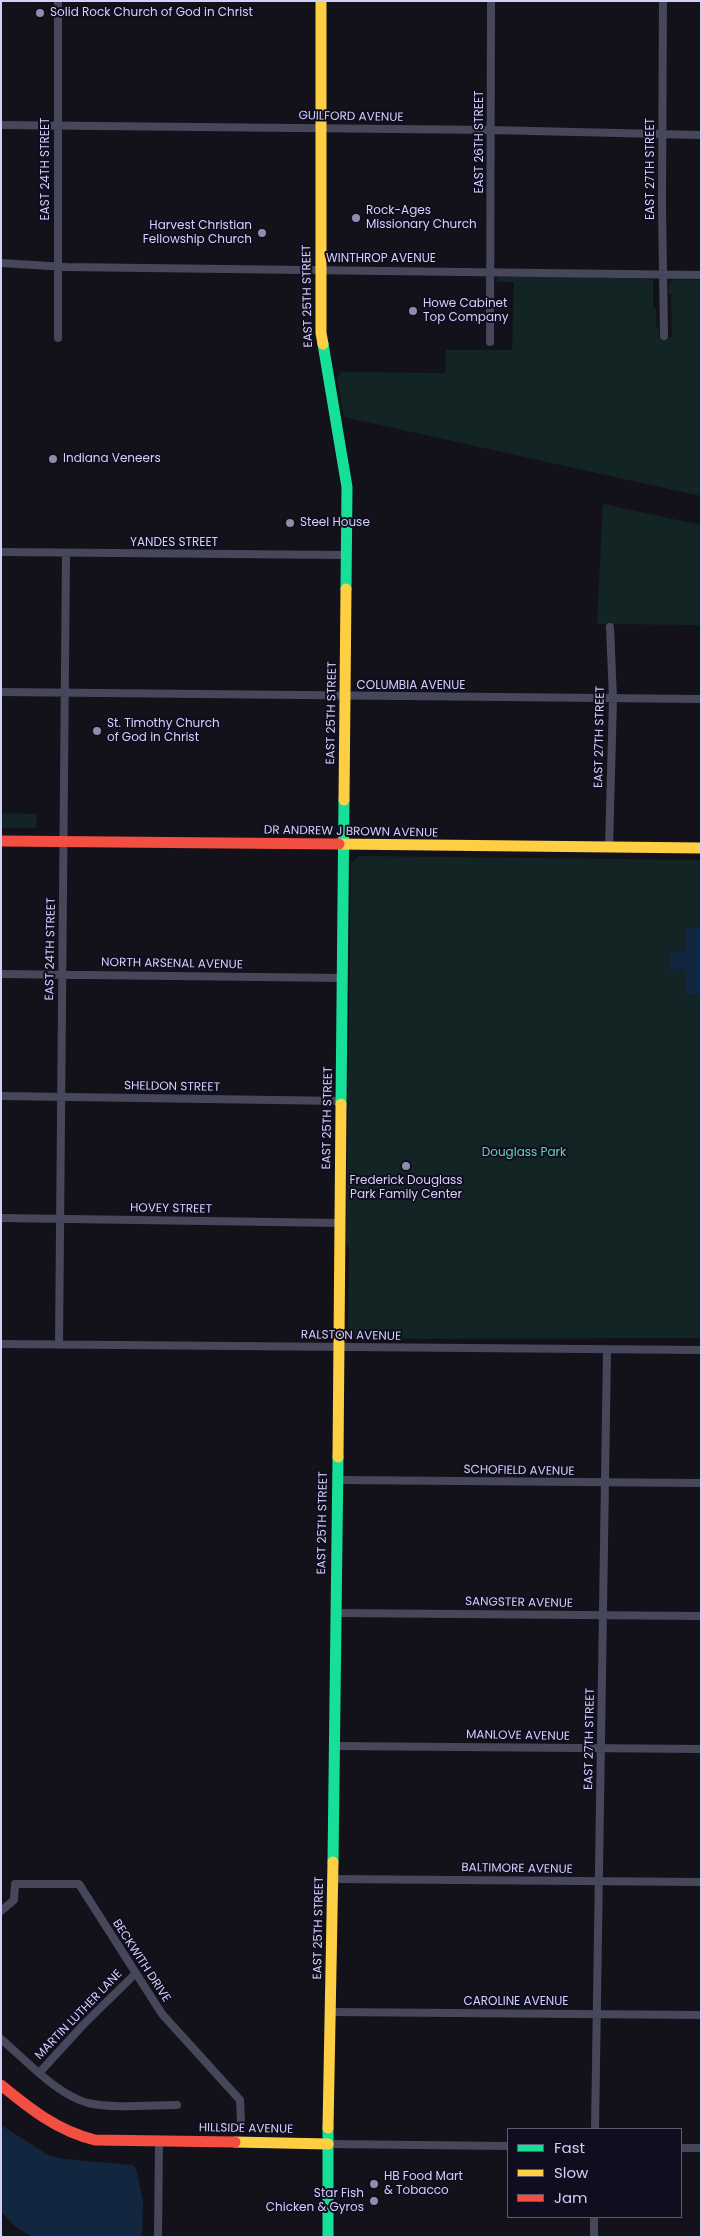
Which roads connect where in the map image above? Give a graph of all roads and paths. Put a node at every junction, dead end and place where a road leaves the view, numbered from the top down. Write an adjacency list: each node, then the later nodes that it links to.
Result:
1 (58, 1): 6 (street, EAST 24TH STREET)
2 (321, 1): 7 (street, EAST 25TH STREET)
3 (490, 1): 8 (street, EAST 26TH STREET)
4 (663, 1): 9 (street, EAST 27TH STREET)
5 (1, 125): 6 (street, GUILFORD AVENUE)
6 (58, 126): 7 (street, GUILFORD AVENUE); 12 (street, EAST 24TH STREET)
7 (321, 128): 8 (street, GUILFORD AVENUE); 13 (street, EAST 25TH STREET)
8 (492, 130): 9 (street, GUILFORD AVENUE); 14 (street, EAST 26TH STREET)
9 (663, 134): 10 (street, GUILFORD AVENUE); 15 (street, EAST 27TH STREET)
10 (701, 134)
11 (1, 263): 12 (street, WINTHROP AVENUE)
12 (57, 267): 13 (street, WINTHROP AVENUE); 18 (street, EAST 24TH STREET)
13 (321, 270): 14 (street, WINTHROP AVENUE); 22 (street, EAST 25TH STREET)
14 (491, 272): 15 (street, WINTHROP AVENUE); 19 (street, EAST 26TH STREET)
15 (663, 275): 16 (street, WINTHROP AVENUE); 17 (street, EAST 27TH STREET)
16 (701, 275)
17 (664, 336)
18 (58, 338)
19 (490, 342)
20 (1, 552): 21 (street, YANDES STREET)
21 (66, 553): 22 (street, YANDES STREET); 25 (street, EAST 24TH STREET)
22 (346, 554): 26 (street, EAST 25TH STREET)
23 (610, 628): 27 (street, EAST 27TH STREET)
24 (1, 692): 25 (street, COLUMBIA AVENUE)
25 (65, 693): 26 (street, COLUMBIA AVENUE); 30 (street, EAST 24TH STREET)
26 (346, 697): 27 (street, COLUMBIA AVENUE); 31 (street, EAST 25TH STREET)
27 (613, 699): 28 (street, COLUMBIA AVENUE); 32 (street, EAST 27TH STREET)
28 (701, 699)
29 (1, 842): 30 (street, DR ANDREW J BROWN AVENUE)
30 (64, 842): 31 (street, DR ANDREW J BROWN AVENUE); 35 (street, EAST 24TH STREET)
31 (345, 846): 32 (street, DR ANDREW J BROWN AVENUE); 36 (street, EAST 25TH STREET)
32 (609, 848): 33 (street, DR ANDREW J BROWN AVENUE)
33 (701, 848)
34 (1, 974): 35 (street, NORTH ARSENAL AVENUE)
35 (62, 974): 36 (street, NORTH ARSENAL AVENUE); 38 (street, EAST 24TH STREET)
36 (343, 978): 39 (street, EAST 25TH STREET)
37 (1, 1096): 38 (street, SHELDON STREET)
38 (61, 1096): 39 (street, SHELDON STREET); 41 (street, EAST 24TH STREET)
39 (342, 1101): 42 (street, EAST 25TH STREET)
40 (1, 1218): 41 (street, HOVEY STREET)
41 (60, 1218): 42 (street, HOVEY STREET); 44 (street, EAST 24TH STREET)
42 (340, 1223): 45 (street, EAST 25TH STREET)
43 (1, 1344): 44 (street, RALSTON AVENUE)
44 (59, 1344): 45 (street, RALSTON AVENUE)
45 (339, 1347): 46 (street, RALSTON AVENUE); 48 (street, EAST 25TH STREET)
46 (607, 1350): 47 (street, RALSTON AVENUE); 49 (street, EAST 27TH STREET)
47 (701, 1350)
48 (338, 1480): 49 (street, SCHOFIELD AVENUE); 51 (street, EAST 25TH STREET)
49 (605, 1483): 50 (street, SCHOFIELD AVENUE); 52 (street, EAST 27TH STREET)
50 (701, 1483)
51 (336, 1613): 52 (street, SANGSTER AVENUE); 54 (street, EAST 25TH STREET)
52 (603, 1616): 53 (street, SANGSTER AVENUE); 55 (street, EAST 27TH STREET)
53 (701, 1616)
54 (335, 1746): 55 (street, MANLOVE AVENUE); 57 (street, EAST 25TH STREET)
55 (601, 1748): 56 (street, MANLOVE AVENUE); 58 (street, EAST 27TH STREET)
56 (701, 1749)
57 (334, 1879): 58 (street, BALTIMORE AVENUE); 62 (street, EAST 25TH STREET)
58 (600, 1881): 59 (street, BALTIMORE AVENUE); 63 (street, EAST 27TH STREET)
59 (701, 1882)
60 (1, 1911): 61 (street, BECKWITH DRIVE)
61 (136, 1974): 66 (street, MARTIN LUTHER LANE); 69 (street, BECKWITH DRIVE)
62 (330, 2012): 63 (street, CAROLINE AVENUE); 72 (street, EAST 25TH STREET)
63 (597, 2014): 64 (street, CAROLINE AVENUE); 70 (street, EAST 27TH STREET)
64 (701, 2015)
65 (1, 2040): 66 (street)
66 (40, 2072): 68 (street)
67 (1, 2085): 71 (street, HILLSIDE AVENUE)
68 (177, 2105)
69 (241, 2122)
70 (595, 2128)
71 (159, 2142): 72 (street, HILLSIDE AVENUE); 77 (street)
72 (328, 2144): 73 (street, HILLSIDE AVENUE); 78 (street, EAST 25TH STREET)
73 (507, 2146)
74 (682, 2148): 75 (street)
75 (701, 2148)
76 (594, 2218): 79 (street)
77 (158, 2237)
78 (328, 2237)
79 (594, 2237)

